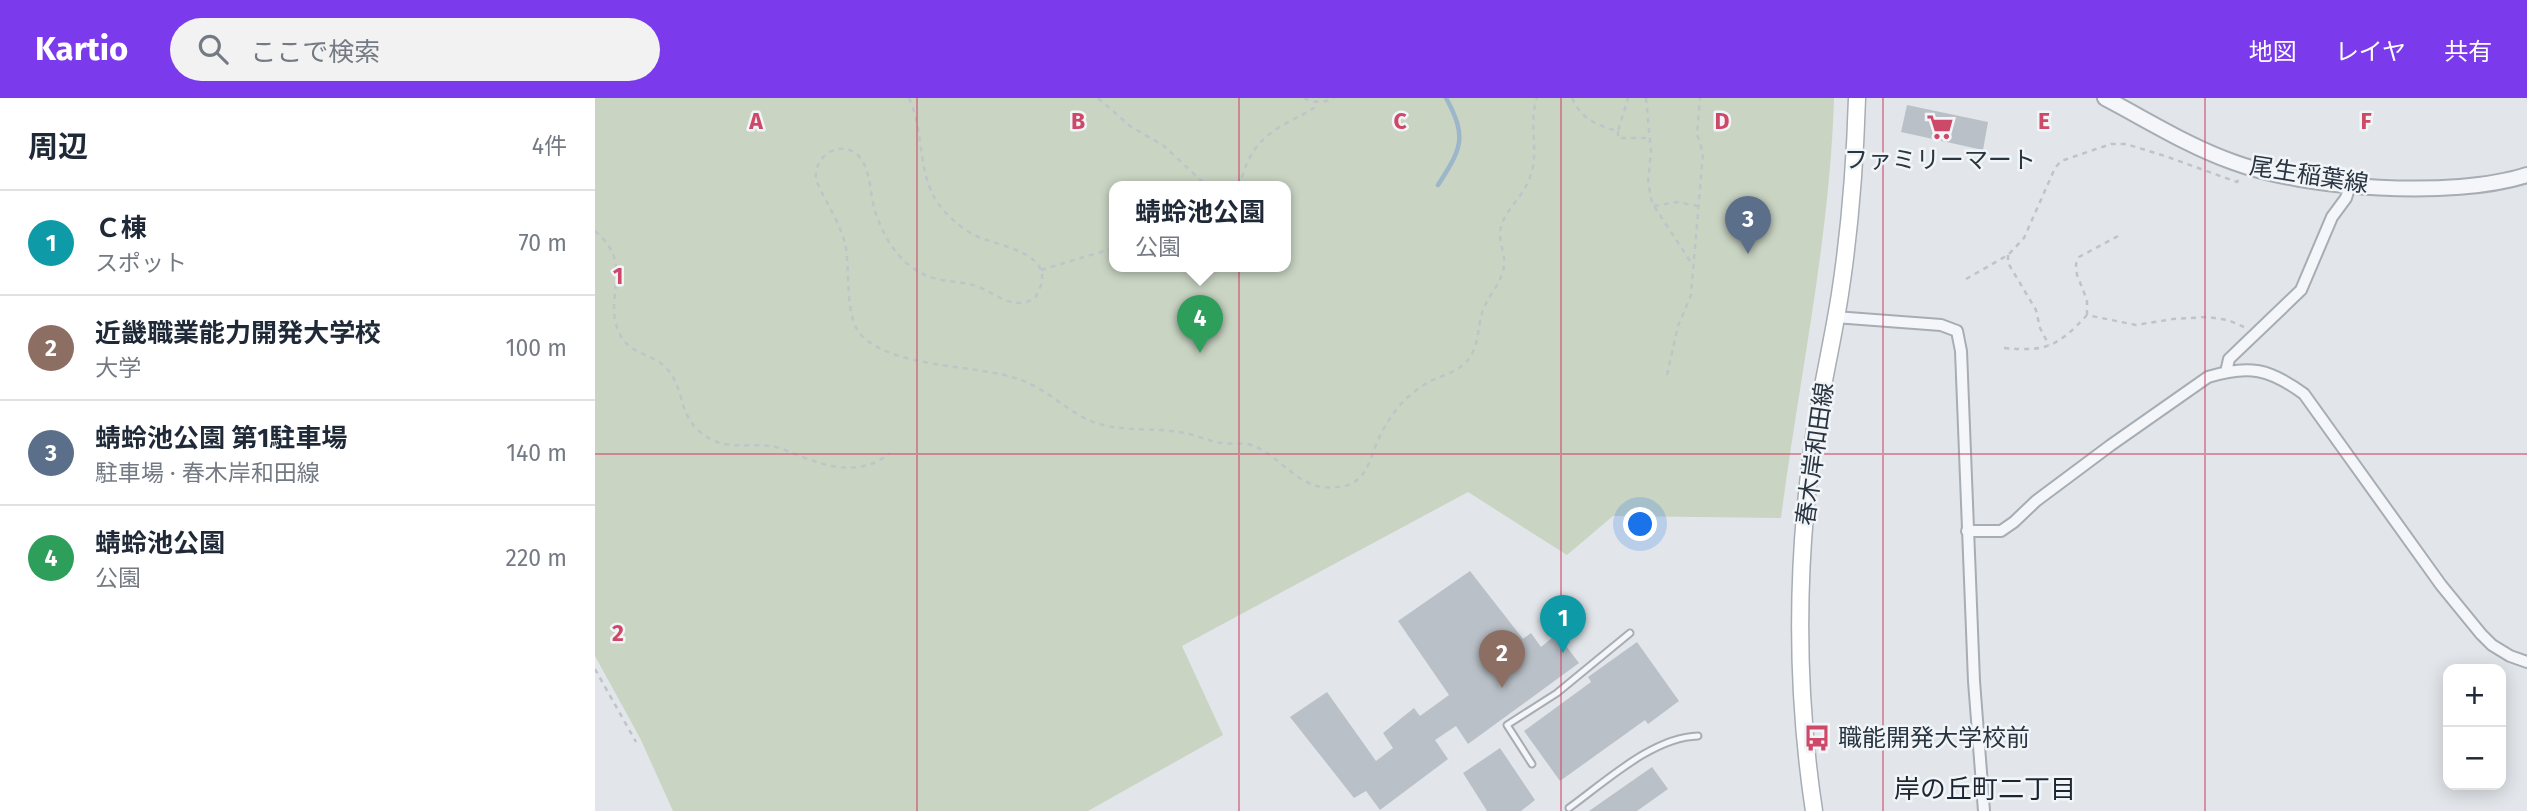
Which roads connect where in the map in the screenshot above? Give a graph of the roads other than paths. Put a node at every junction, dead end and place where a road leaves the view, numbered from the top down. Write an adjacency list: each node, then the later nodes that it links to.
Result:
1 (1857, 98): 5 (main road, 春木岸和田線)
2 (2105, 98): 4 (street, 尾生稲葉線)
3 (2527, 175): 4 (street, 尾生稲葉線)
4 (2350, 184): 6 (street)
5 (1836, 317): 7 (street); 13 (main road, 春木岸和田線)
6 (2226, 372): 7 (street); 9 (street)
7 (1966, 531): 14 (street)
8 (1630, 633): 11 (lane)
9 (2527, 662)
10 (1698, 736): 12 (lane)
11 (1532, 764)
12 (1569, 808)
13 (1814, 811)
14 (1984, 811)

